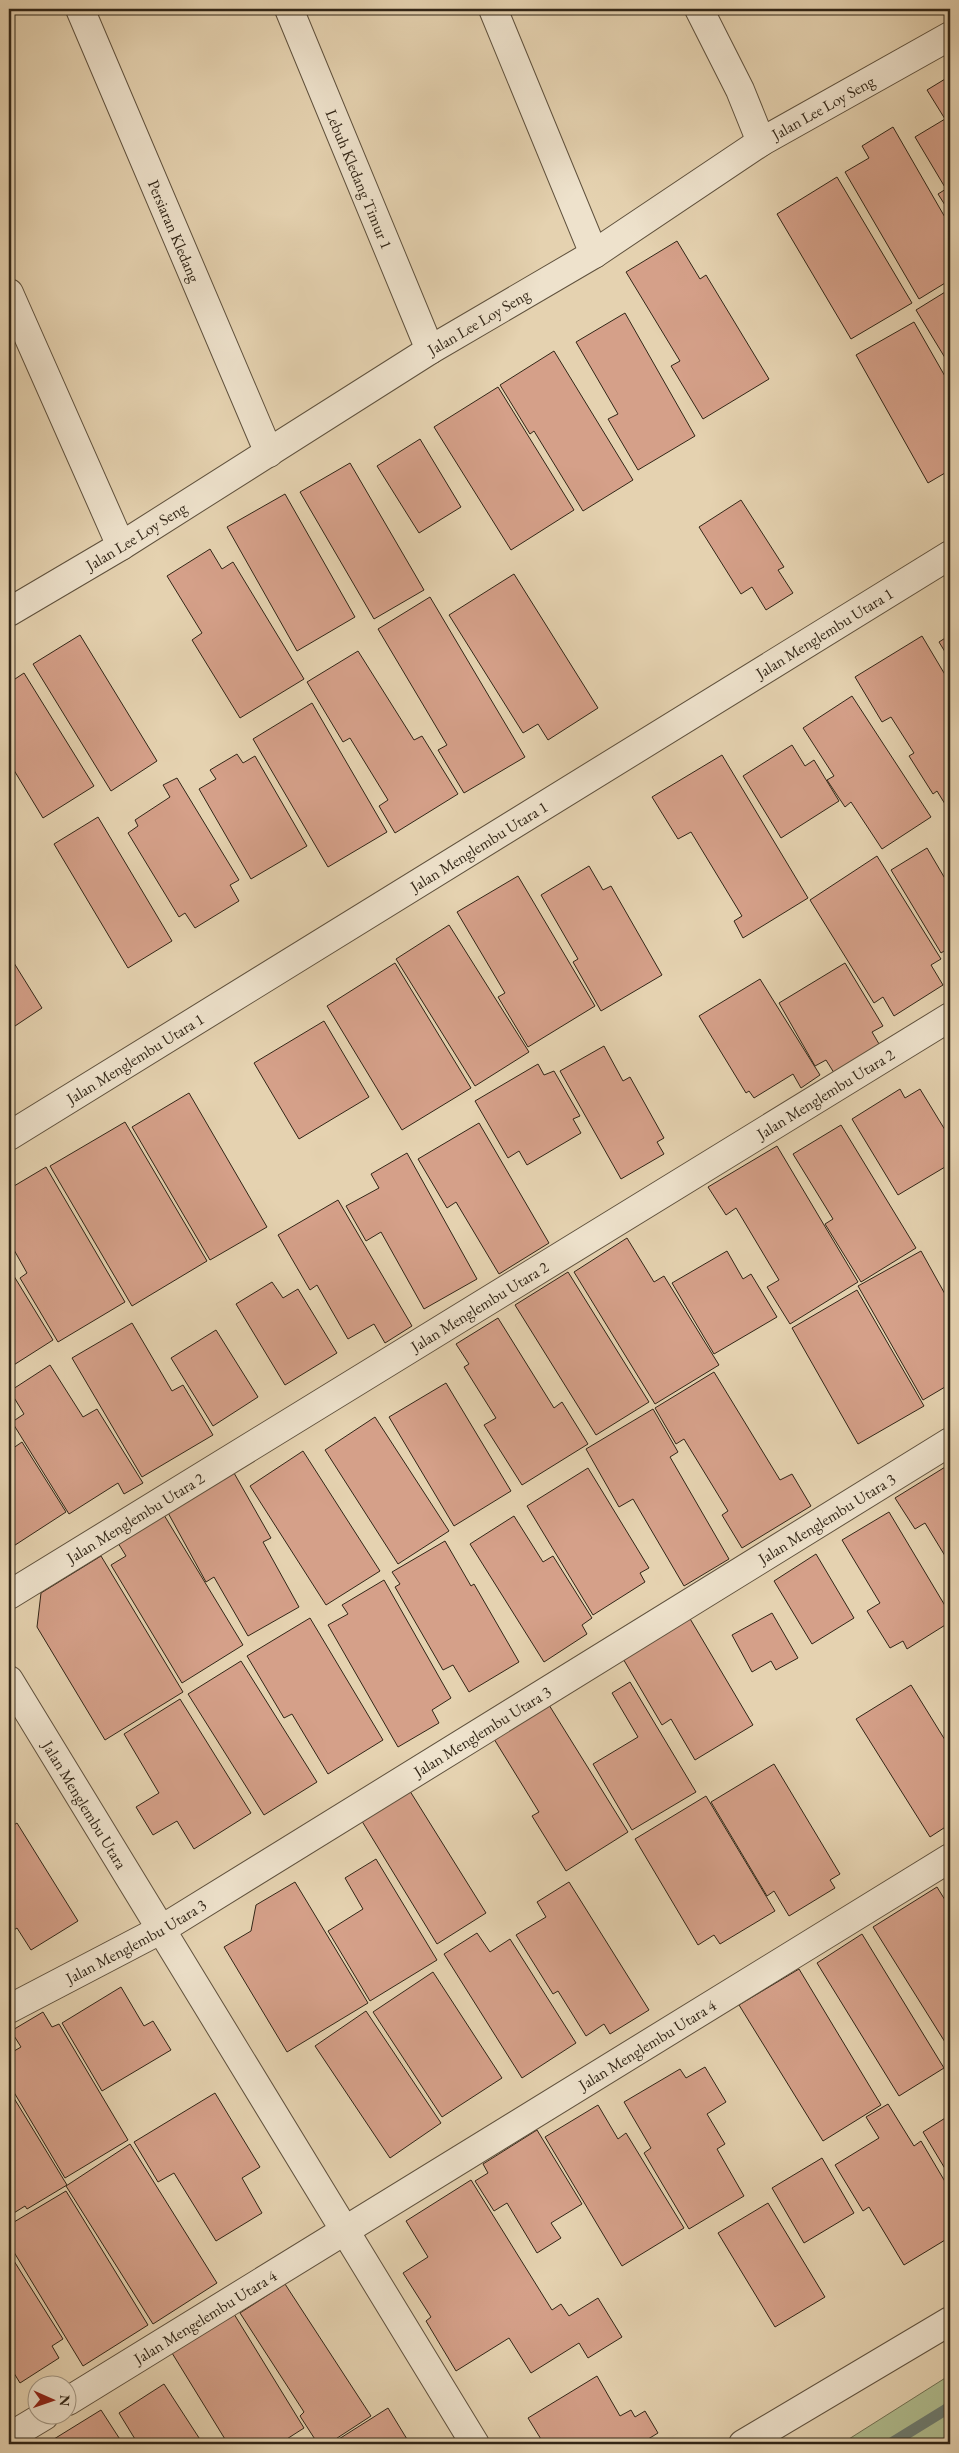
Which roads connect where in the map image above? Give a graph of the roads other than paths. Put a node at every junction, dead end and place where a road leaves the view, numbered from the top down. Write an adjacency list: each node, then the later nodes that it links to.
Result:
1 (80, 9): 10 (street, Persiaran Kledang)
2 (289, 9): 9 (street, Lebuh Kledang Timur 1)
3 (493, 9): 7 (street)
4 (699, 9): 6 (street)
5 (950, 36): 6 (street, Jalan Lee Loy Seng)
6 (761, 142): 7 (street, Jalan Lee Loy Seng)
7 (594, 254): 9 (street, Jalan Lee Loy Seng)
8 (9, 293): 11 (street)
9 (430, 350): 10 (street, Jalan Lee Loy Seng)
10 (269, 453): 11 (street, Jalan Lee Loy Seng)
11 (121, 546): 13 (street, Jalan Lee Loy Seng)
12 (950, 555): 15 (street, Jalan Menglembu Utara 1)
13 (9, 612)
14 (950, 1017): 17 (street, Jalan Menglembu Utara 2)
15 (9, 1136)
16 (950, 1442): 20 (street, Jalan Menglembu Utara 3)
17 (9, 1595)
18 (9, 1680): 20 (street, Jalan Menglembu Utara)
19 (950, 1858): 22 (street, Jalan Menglembu Utara 4)
20 (162, 1929): 21 (street, Jalan Menglembu Utara 3); 22 (street, Jalan Menglembu Utara)
21 (9, 2010)
22 (343, 2230): 24 (street, Jalan Mengelembu Utara 4); 27 (street, Jalan Menglembu Utara)
23 (950, 2321): 28 (street)
24 (78, 2395)
25 (28, 2426): 26 (street)
26 (9, 2438)
27 (475, 2444)
28 (743, 2444)

